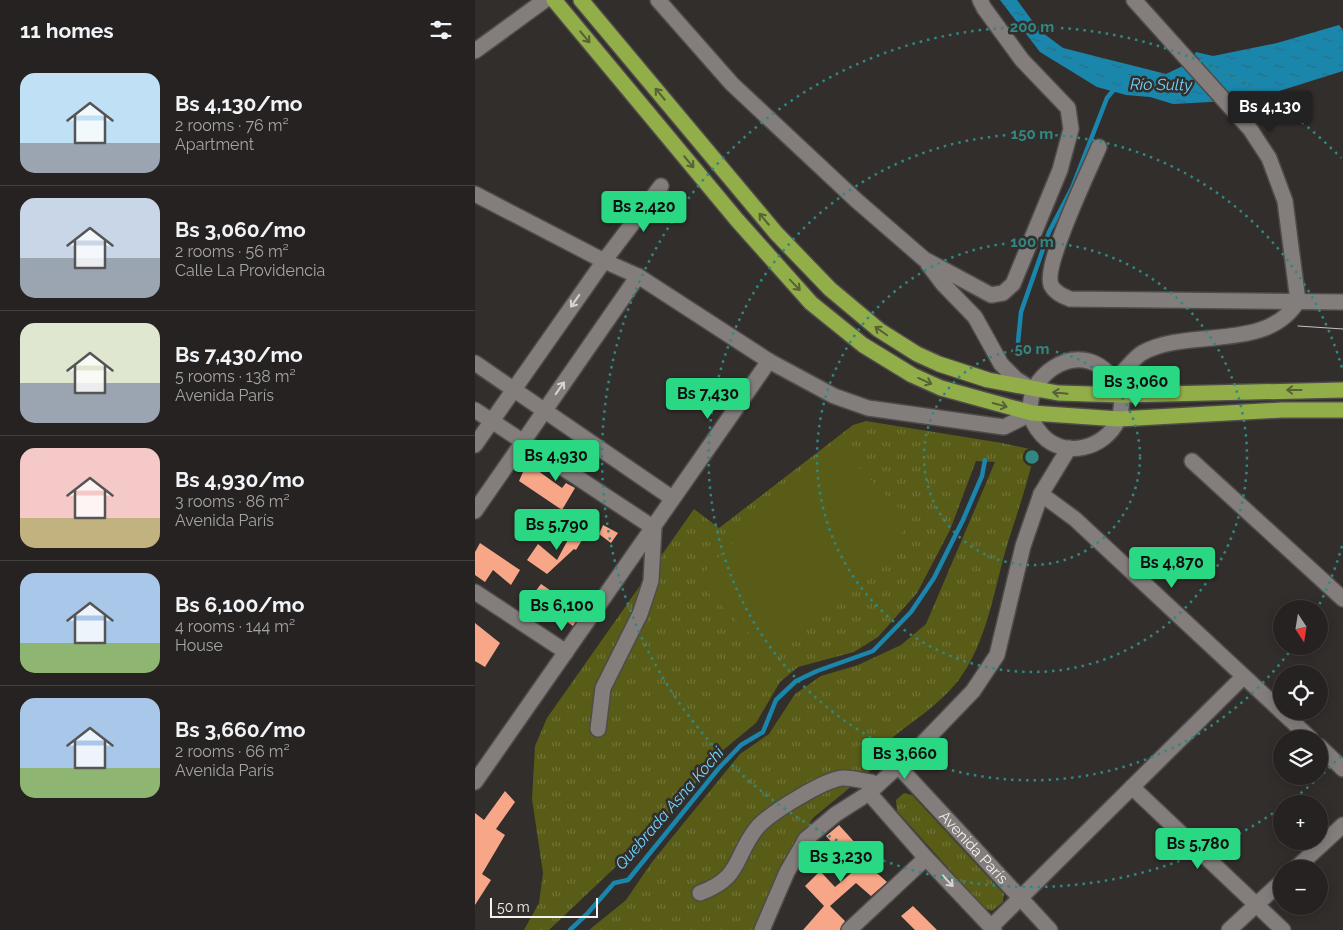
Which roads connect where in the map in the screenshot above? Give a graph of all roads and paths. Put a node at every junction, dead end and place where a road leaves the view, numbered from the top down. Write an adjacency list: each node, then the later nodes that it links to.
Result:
1 (545, 0): 7 (street)
2 (554, 0): 25 (highway, one-way to 25)
3 (581, 0): 19 (highway, one-way to 3)
4 (658, 0): 11 (street)
5 (980, 0): 11 (street)
6 (1134, 0): 14 (street)
7 (475, 51)
8 (1099, 147): 14 (street)
9 (661, 186): 12 (street)
10 (475, 194): 12 (street)
11 (924, 259): 19 (street)
12 (603, 261): 13 (street); 18 (street, one-way to 18)
13 (638, 276): 16 (street); 24 (street, one-way to 13)
14 (1298, 301): 15 (street); 21 (street)
15 (1343, 302)
16 (769, 361): 25 (street); 33 (street)
17 (475, 364): 18 (street)
18 (513, 389): 24 (street); 27 (street)
19 (1034, 390): 21 (highway, one-way to 19); 21 (street); 25 (street)
20 (1343, 390): 21 (highway, one-way to 21)
21 (1121, 395): 26 (street)
22 (475, 410): 27 (street)
23 (1343, 410): 26 (highway)
24 (544, 411): 28 (street); 33 (street)
25 (1032, 413): 26 (highway); 30 (street)
26 (1119, 419): 30 (street)
27 (492, 421): 28 (street); 29 (street)
28 (522, 442): 34 (street); 35 (street)
29 (475, 445)
30 (1069, 448): 32 (street)
31 (1192, 461): 37 (street)
32 (1041, 494): 39 (street); 45 (street)
33 (672, 498): 35 (street)
34 (475, 511)
35 (654, 528): 38 (street); 42 (street)
36 (475, 592): 38 (street)
37 (1343, 599)
38 (567, 652): 47 (street)
39 (1243, 677): 40 (street); 48 (street)
40 (1273, 704)
41 (1291, 720): 43 (street)
42 (598, 729)
43 (1301, 730)
44 (1328, 755): 46 (street)
45 (897, 766): 49 (street); 55 (street, Avenida París)
46 (1343, 769)
47 (475, 782)
48 (1132, 787): 55 (street); 56 (street)
49 (869, 793): 51 (street); 54 (street); 58 (street)
50 (1343, 825): 52 (street)
51 (926, 858): 57 (street, one-way to 57); 59 (street)
52 (1305, 860)
53 (1273, 889): 56 (street)
54 (700, 893)
55 (1020, 898): 57 (street); 60 (street, Avenida París)
56 (1256, 904): 61 (street); 62 (street)
57 (993, 928)
58 (762, 930)
59 (849, 930)
60 (1050, 930)
61 (1229, 930)
62 (1283, 930)

